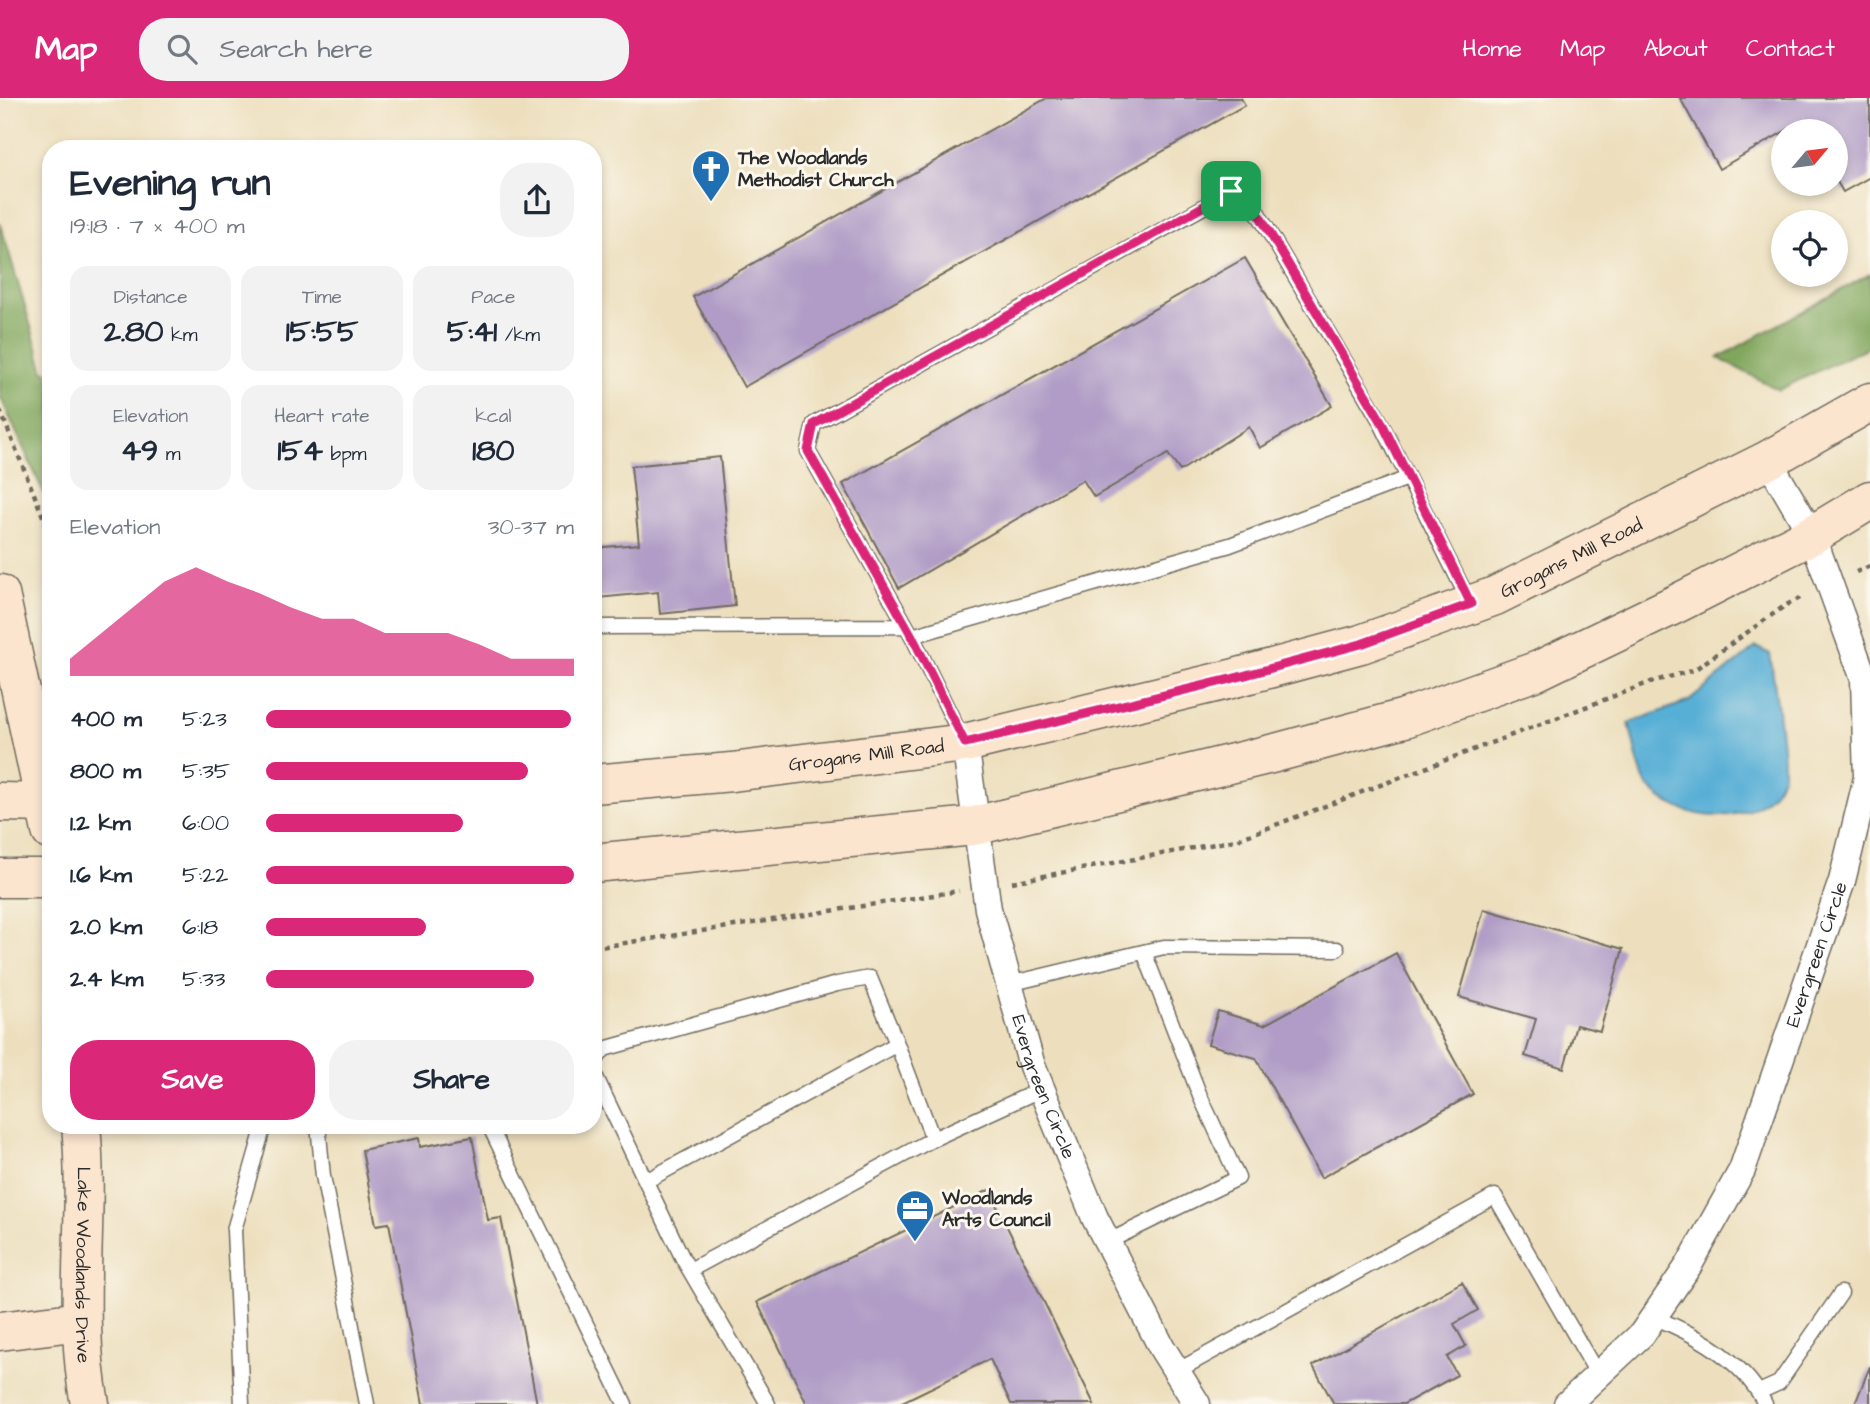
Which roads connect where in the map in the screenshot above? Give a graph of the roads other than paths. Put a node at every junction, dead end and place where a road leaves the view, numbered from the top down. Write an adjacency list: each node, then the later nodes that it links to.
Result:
1 (1870, 402): 2 (main road, Grogans Mill Road)
2 (1768, 460): 5 (street, Evergreen Circle); 7 (main road, Grogans Mill Road)
3 (1408, 478): 7 (lane); 9 (lane); 9 (lane)
4 (1870, 500): 5 (main road)
5 (1812, 535): 17 (main road); 37 (street, Evergreen Circle)
6 (0, 594): 10 (main road)
7 (1471, 604): 12 (main road, Grogans Mill Road)
8 (602, 626): 9 (lane)
9 (909, 631): 12 (lane)
10 (18, 675): 11 (main road); 13 (main road)
11 (42, 696)
12 (965, 743): 14 (main road, Grogans Mill Road); 17 (street, Evergreen Circle)
13 (42, 781)
14 (602, 783)
15 (0, 802): 16 (main road)
16 (42, 811)
17 (974, 826): 18 (main road); 23 (street, Evergreen Circle)
18 (602, 862)
19 (0, 878): 20 (main road)
20 (42, 878)
21 (1336, 949): 22 (lane)
22 (1144, 952): 23 (lane); 34 (lane)
23 (1009, 984): 26 (street, Evergreen Circle)
24 (897, 1044): 25 (lane); 32 (lane); 33 (lane)
25 (602, 1052)
26 (1042, 1089): 32 (lane); 34 (street, Evergreen Circle)
27 (602, 1090): 33 (lane)
28 (82, 1134): 38 (main road, Lake Woodlands Drive)
29 (262, 1134): 44 (lane)
30 (319, 1134): 45 (lane)
31 (493, 1134): 46 (lane)
32 (933, 1139): 35 (lane)
33 (646, 1181): 35 (lane)
34 (1107, 1242): 40 (street, Evergreen Circle)
35 (690, 1270): 47 (lane)
36 (1840, 1293): 42 (lane)
37 (1653, 1317): 41 (street, Evergreen Circle); 42 (lane)
38 (81, 1321): 39 (main road); 43 (main road, Lake Woodlands Drive)
39 (0, 1331)
40 (1177, 1371): 41 (lane); 48 (street, Evergreen Circle)
41 (1598, 1375): 49 (street, Evergreen Circle)
42 (1762, 1398)
43 (90, 1404)
44 (242, 1404)
45 (367, 1404)
46 (625, 1404)
47 (768, 1404)
48 (1198, 1404)
49 (1567, 1404)

